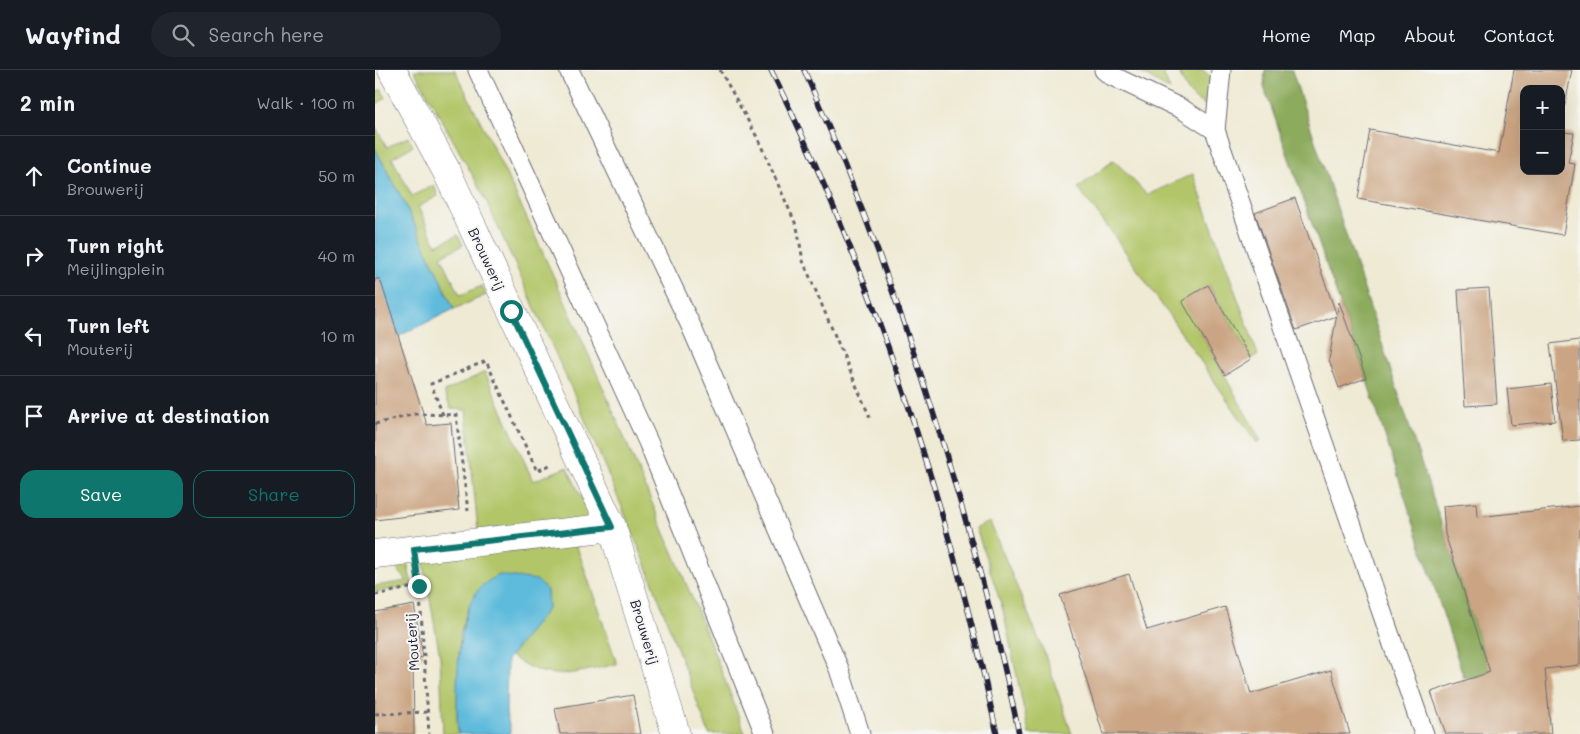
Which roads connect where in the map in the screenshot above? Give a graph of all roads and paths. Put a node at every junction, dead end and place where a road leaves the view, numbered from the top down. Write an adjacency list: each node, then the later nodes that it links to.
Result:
1 (392, 70): 11 (street, Brouwerij)
2 (477, 70): 22 (lane)
3 (569, 70): 23 (lane)
4 (720, 70): 9 (path)
5 (1104, 70): 7 (lane)
6 (1221, 70): 7 (lane)
7 (1215, 130): 24 (lane)
8 (443, 415): 10 (path); 11 (path); 13 (path)
9 (871, 420)
10 (375, 424)
11 (577, 452): 12 (street, Brouwerij)
12 (612, 527): 13 (street); 21 (street, Brouwerij)
13 (471, 541): 14 (street)
14 (414, 549): 15 (street); 16 (path, Mouterij)
15 (375, 554)
16 (419, 586): 17 (path); 18 (path, Mouterij)
17 (375, 595)
18 (428, 712): 19 (path); 20 (path, Mouterij)
19 (375, 714)
20 (429, 734)
21 (676, 734)
22 (765, 734)
23 (860, 734)
24 (1424, 734)

